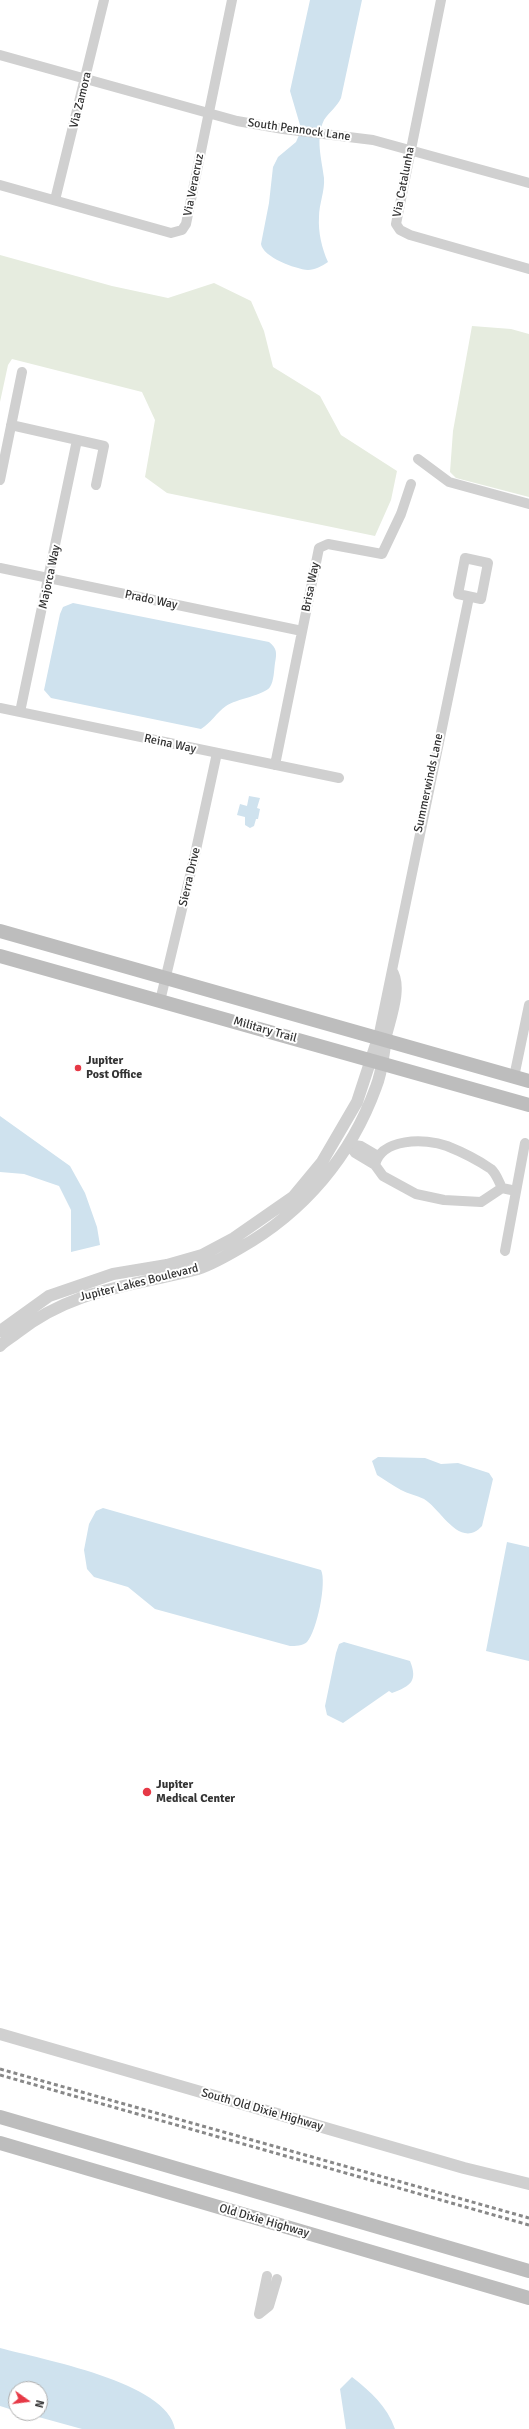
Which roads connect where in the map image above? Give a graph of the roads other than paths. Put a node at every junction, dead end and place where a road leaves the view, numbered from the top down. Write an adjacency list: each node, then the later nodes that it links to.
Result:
1 (104, 0): 5 (street, Via Zamora)
2 (232, 0): 6 (street, Via Veracruz)
3 (441, 0): 7 (street, Via Catalunha)
4 (0, 55): 5 (street, South Pennock Lane)
5 (86, 79): 6 (street, South Pennock Lane); 10 (street, Via Zamora)
6 (208, 114): 7 (street, South Pennock Lane); 10 (street, Via Veracruz)
7 (410, 149): 8 (street, South Pennock Lane); 11 (street, Via Catalunha)
8 (529, 182)
9 (0, 185): 10 (street, Via Veracruz)
10 (55, 200)
11 (529, 268)
12 (22, 372): 13 (street)
13 (11, 426): 14 (street); 16 (street)
14 (77, 440): 18 (street); 21 (street, Majorca Way)
15 (418, 459): 19 (street)
16 (0, 480)
17 (411, 484): 23 (street, Brisa Way)
18 (96, 485)
19 (529, 504)
20 (0, 568): 21 (street, Prado Way)
21 (49, 579): 23 (street, Prado Way); 25 (street, Majorca Way)
22 (469, 597): 34 (street, Summerwinds Lane)
23 (302, 631): 27 (street, Brisa Way)
24 (0, 708): 25 (street, Reina Way)
25 (20, 712): 26 (street, Reina Way)
26 (217, 753): 27 (street, Reina Way); 31 (street, Sierra Drive)
27 (275, 765): 28 (street, Reina Way)
28 (339, 778)
29 (0, 931): 31 (main road, Military Trail)
30 (0, 956): 32 (main road, Military Trail)
31 (166, 978): 32 (street, Sierra Drive); 34 (main road, Military Trail)
32 (160, 1001): 35 (main road, Military Trail)
33 (529, 1005): 36 (street)
34 (382, 1039): 35 (street, Jupiter Lakes Boulevard); 36 (main road, Military Trail)
35 (376, 1061): 38 (main road, Military Trail); 40 (street, Jupiter Lakes Boulevard); 45 (street, Jupiter Lakes Boulevard)
36 (514, 1077): 37 (main road, Military Trail)
37 (529, 1081)
38 (529, 1105)
39 (526, 1143): 43 (street)
40 (348, 1144): 41 (street); 46 (street, Jupiter Lakes Boulevard)
41 (376, 1160): 42 (street); 42 (street)
42 (502, 1188): 43 (street)
43 (516, 1191): 44 (street)
44 (505, 1251)
45 (0, 1331)
46 (0, 1346)
47 (0, 2034): 50 (street, South Old Dixie Highway)
48 (0, 2117): 51 (main road)
49 (0, 2143): 54 (main road, Old Dixie Highway)
50 (528, 2185)
51 (529, 2271)
52 (267, 2276): 53 (street)
53 (277, 2279)
54 (529, 2298)

